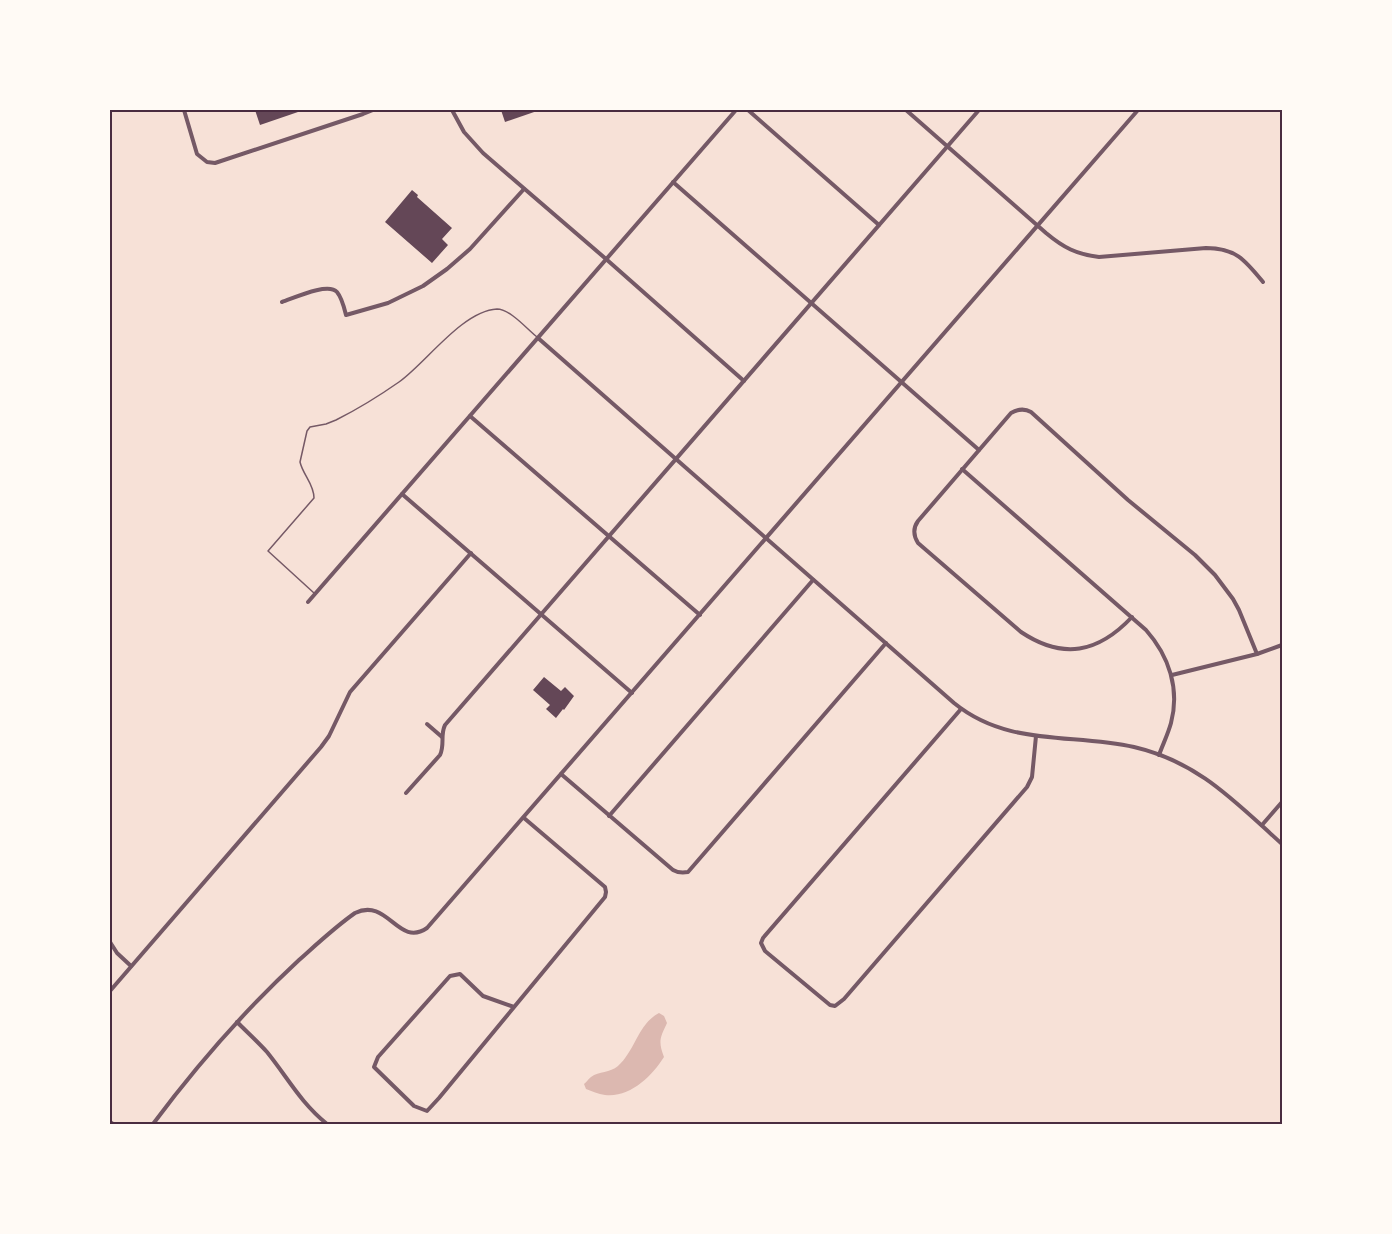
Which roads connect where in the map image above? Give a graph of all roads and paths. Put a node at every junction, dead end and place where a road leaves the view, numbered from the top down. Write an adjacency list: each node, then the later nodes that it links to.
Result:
1 (184, 110): 2 (street)
2 (373, 110)
3 (452, 110): 11 (street)
4 (736, 110): 10 (street)
5 (748, 110): 12 (street)
6 (906, 110): 9 (street)
7 (979, 110): 9 (street)
8 (1138, 110): 13 (street)
9 (947, 146): 12 (street); 13 (street)
10 (673, 182): 14 (street); 17 (street)
11 (524, 189): 14 (street); 16 (street)
12 (879, 225): 17 (street)
13 (1038, 226): 15 (street); 20 (street)
14 (606, 259): 18 (street); 19 (street)
15 (1263, 282)
16 (282, 302)
17 (811, 303): 19 (street); 20 (street)
18 (538, 338): 21 (street); 23 (street); 30 (lane)
19 (744, 381): 23 (street)
20 (902, 382): 22 (street); 27 (street)
21 (470, 416): 25 (street); 26 (street)
22 (979, 450): 24 (street); 37 (street)
23 (676, 459): 26 (street); 27 (street)
24 (962, 470): 34 (street); 34 (street)
25 (402, 494): 28 (street); 30 (street)
26 (609, 536): 32 (street); 33 (street)
27 (766, 538): 29 (street); 33 (street)
28 (471, 553): 32 (street); 53 (street)
29 (813, 580): 35 (street); 48 (street)
30 (315, 594): 31 (street)
31 (308, 602)
32 (541, 614): 39 (street); 43 (street)
33 (699, 615): 39 (street)
34 (1132, 617): 38 (street)
35 (886, 643): 40 (street); 48 (street)
36 (1282, 645): 37 (street)
37 (1257, 654): 38 (street)
38 (1172, 675): 44 (street)
39 (632, 693): 45 (street)
40 (961, 709): 42 (street); 42 (street)
41 (427, 724): 43 (street)
42 (1036, 736): 44 (street)
43 (442, 738): 46 (street)
44 (1159, 755): 50 (street)
45 (561, 774): 48 (street); 49 (street)
46 (406, 793)
47 (1282, 801): 50 (street)
48 (609, 816)
49 (524, 818): 55 (street); 56 (street)
50 (1262, 825): 51 (street)
51 (1282, 844)
52 (110, 942): 53 (street)
53 (131, 966): 54 (street)
54 (110, 991)
55 (514, 1007): 55 (street)
56 (237, 1022): 57 (street); 58 (street)
57 (153, 1125)
58 (327, 1125)

